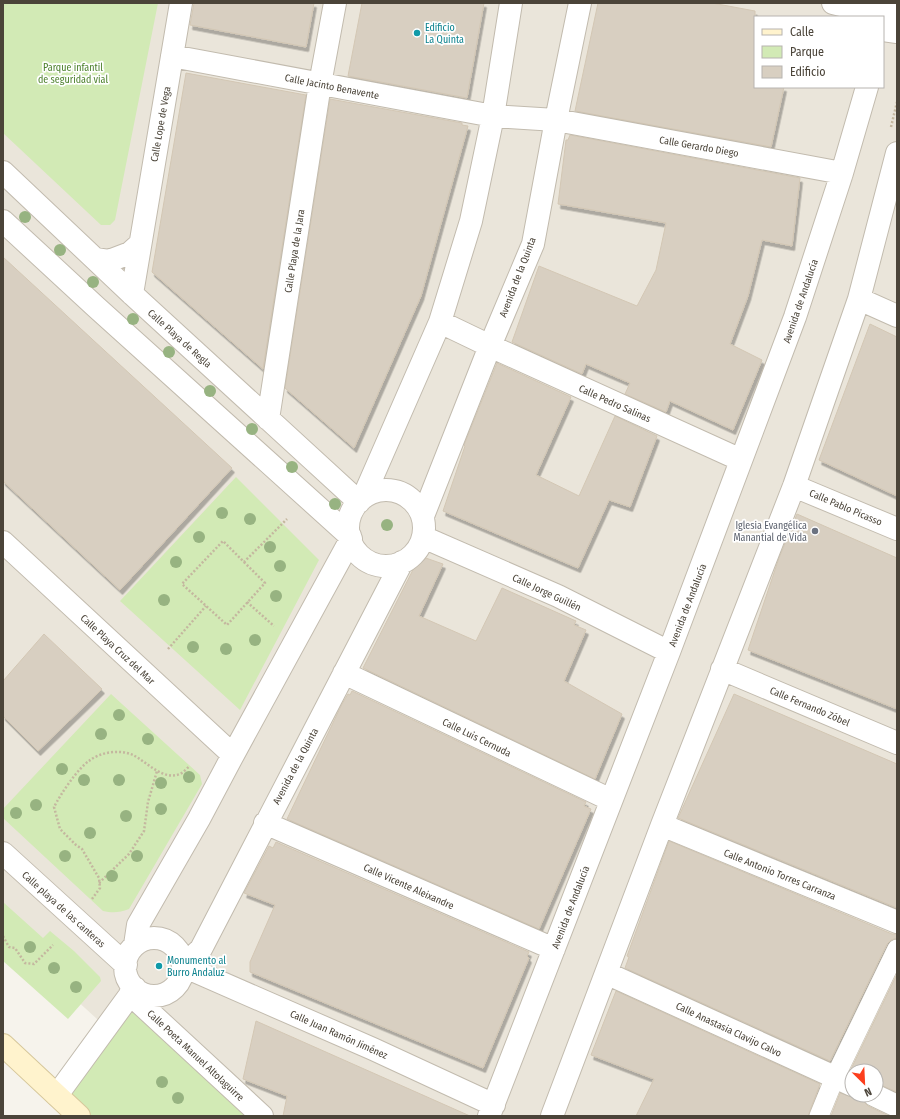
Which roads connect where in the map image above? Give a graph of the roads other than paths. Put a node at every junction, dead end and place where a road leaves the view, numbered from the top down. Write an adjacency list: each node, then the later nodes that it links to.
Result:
1 (181, 3): 7 (street, Calle Lope de Vega)
2 (335, 3): 8 (street, Calle Playa de la Jara)
3 (511, 3): 10 (street)
4 (580, 3): 11 (street, Avenida de la Quinta)
5 (833, 3): 6 (street)
6 (876, 16)
7 (172, 56): 8 (street, Calle Jacinto Benavente); 16 (street, Calle Lope de Vega)
8 (320, 84): 10 (street, Calle Jacinto Benavente); 23 (street, Calle Playa de la Jara)
9 (867, 88): 14 (street, Avenida de Andalucía)
10 (493, 116): 11 (street, Calle Jacinto Benavente); 21 (street)
11 (556, 120): 14 (street, Calle Gerardo Diego); 22 (street, Avenida de la Quinta)
12 (897, 153): 19 (street)
13 (3, 172): 17 (street, Calle Playa de Regla)
14 (842, 173): 24 (street, Avenida de Andalucía)
15 (3, 220): 29 (street)
16 (140, 244): 17 (street); 18 (street, Calle Lope de Vega)
17 (95, 259): 18 (street, Calle Playa de Regla)
18 (132, 294): 23 (street, Calle Playa de Regla)
19 (859, 299): 20 (street); 25 (street)
20 (897, 316)
21 (440, 322): 22 (street, Calle Pedro Salinas); 26 (street)
22 (490, 346): 24 (street, Calle Pedro Salinas); 27 (street, Avenida de la Quinta)
23 (268, 419): 26 (street, Calle Playa de Regla)
24 (741, 460): 32 (street, Avenida de Andalucía)
25 (794, 486): 28 (street, Calle Pablo Picasso); 33 (street)
26 (361, 500): 27 (street); 29 (street)
27 (423, 527): 31 (street); 32 (street, Calle Jorge Guillén)
28 (897, 529)
29 (350, 538): 31 (street); 36 (street)
30 (3, 542): 36 (street, Calle Playa Cruz del Mar)
31 (402, 562): 34 (street, Avenida de la Quinta)
32 (669, 652): 37 (street, Avenida de Andalucía)
33 (722, 669): 35 (street, Calle Fernando Zóbel); 39 (street)
34 (344, 672): 37 (street, Calle Luis Cernuda); 38 (street, Avenida de la Quinta)
35 (897, 743)
36 (233, 755): 44 (street)
37 (611, 800): 42 (street, Avenida de Andalucía)
38 (265, 823): 42 (street, Calle Vicente Aleixandre); 45 (street, Avenida de la Quinta)
39 (662, 825): 41 (street, Calle Antonio Torres Carranza); 46 (street)
40 (3, 853): 44 (street, Calle playa de las canteras)
41 (897, 922)
42 (554, 948): 54 (street, Avenida de Andalucía)
43 (897, 949): 49 (lane)
44 (130, 955): 45 (street); 47 (street)
45 (183, 966): 47 (street); 54 (street, Calle Juan Ramón Jiménez)
46 (606, 973): 50 (street, Calle Anastasia Clavijo Calvo); 57 (street)
47 (132, 991): 51 (street); 56 (street, Calle Poeta Manuel Altolaguirre)
48 (3, 1045): 51 (main road)
49 (851, 1063)
50 (844, 1081): 58 (lane)
51 (57, 1095): 55 (main road)
52 (884, 1100): 53 (street)
53 (897, 1106)
54 (492, 1110)
55 (79, 1116)
56 (262, 1116)
57 (552, 1116)
58 (819, 1116)

